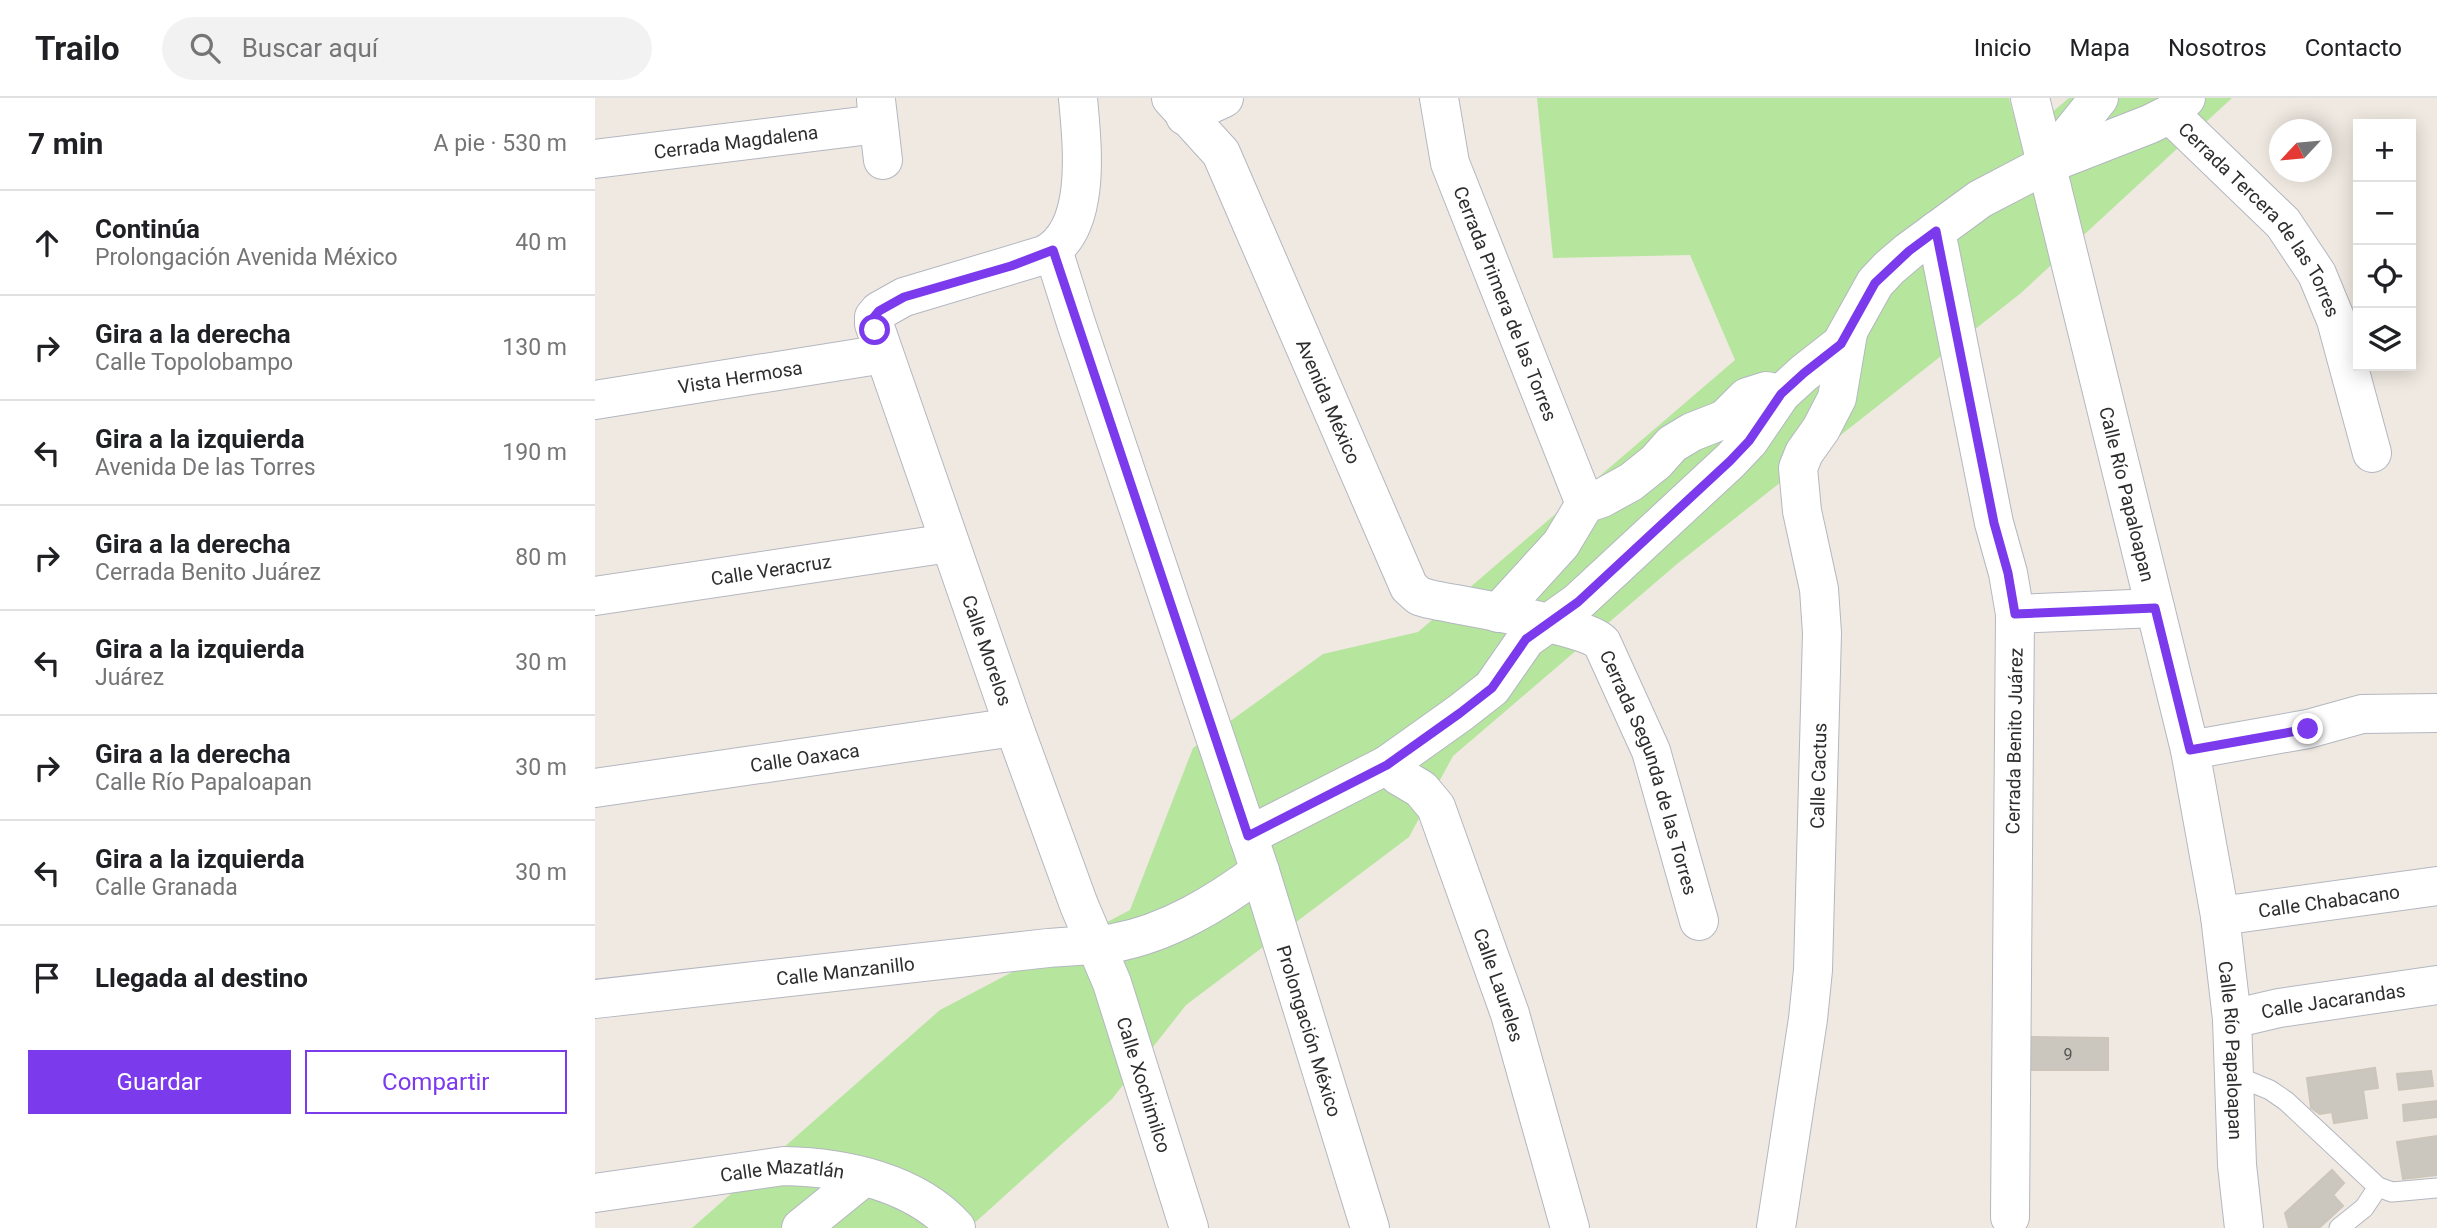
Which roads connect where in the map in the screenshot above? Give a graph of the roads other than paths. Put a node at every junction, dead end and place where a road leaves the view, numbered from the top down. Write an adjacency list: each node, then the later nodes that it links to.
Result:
1 (1078, 98): 12 (street)
2 (1224, 98): 7 (street)
3 (1439, 98): 18 (street, Cerrada Primera de las Torres)
4 (2029, 98): 10 (street, Calle Río Papaloapan)
5 (2099, 98): 10 (street)
6 (2178, 106): 10 (street); 17 (street, Cerrada Tercera de las Torres)
7 (1178, 107): 22 (street, Avenida México)
8 (879, 127): 9 (street, Cerrada Magdalena)
9 (595, 159)
10 (2045, 165): 11 (street); 21 (street, Calle Río Papaloapan)
11 (1936, 231): 13 (street); 23 (street, Cerrada Benito Juárez)
12 (1053, 250): 14 (street); 30 (street, Prolongación México)
13 (1849, 333): 15 (street, Calle Manzanillo); 49 (street, Calle Cactus)
14 (884, 354): 16 (street, Vista Hermosa); 19 (street, Calle Morelos)
15 (1781, 394): 18 (street); 24 (street, Calle Manzanillo)
16 (595, 400)
17 (2372, 453)
18 (1585, 504): 22 (street)
19 (949, 543): 20 (street, Calle Veracruz); 26 (street, Calle Morelos)
20 (595, 596)
21 (2155, 608): 23 (street); 27 (street, Calle Río Papaloapan)
22 (1498, 613): 24 (street, Avenida México)
23 (2015, 614): 43 (street, Cerrada Benito Juárez)
24 (1546, 623): 28 (street, Calle Manzanillo); 33 (street, Cerrada Segunda de las Torres)
25 (2437, 713): 27 (street)
26 (1014, 727): 29 (street, Calle Oaxaca); 34 (street, Calle Morelos)
27 (2190, 750): 32 (street, Calle Río Papaloapan)
28 (1387, 765): 30 (street, Calle Manzanillo); 48 (street, Calle Laureles)
29 (595, 788)
30 (1254, 853): 34 (street, Calle Manzanillo); 47 (street, Prolongación México)
31 (2437, 886): 32 (street, Calle Chabacano)
32 (2220, 916): 37 (street, Calle Río Papaloapan)
33 (1699, 921)
34 (1097, 944): 36 (street, Calle Manzanillo); 46 (street, Calle Xochimilco)
35 (2437, 985): 37 (street, Calle Jacarandas)
36 (595, 999)
37 (2232, 1019): 38 (street, Calle Río Papaloapan)
38 (2234, 1075): 40 (lane); 50 (street, Calle Río Papaloapan)
39 (864, 1177): 42 (street, Calle Mazatlán); 44 (street); 45 (street, Calle Mazatlán)
40 (2378, 1187): 41 (lane); 51 (lane)
41 (2437, 1188)
42 (595, 1193)
43 (2010, 1217)
44 (801, 1228)
45 (956, 1228)
46 (1188, 1228)
47 (1370, 1228)
48 (1570, 1228)
49 (1776, 1228)
50 (2244, 1228)
51 (2339, 1228)

